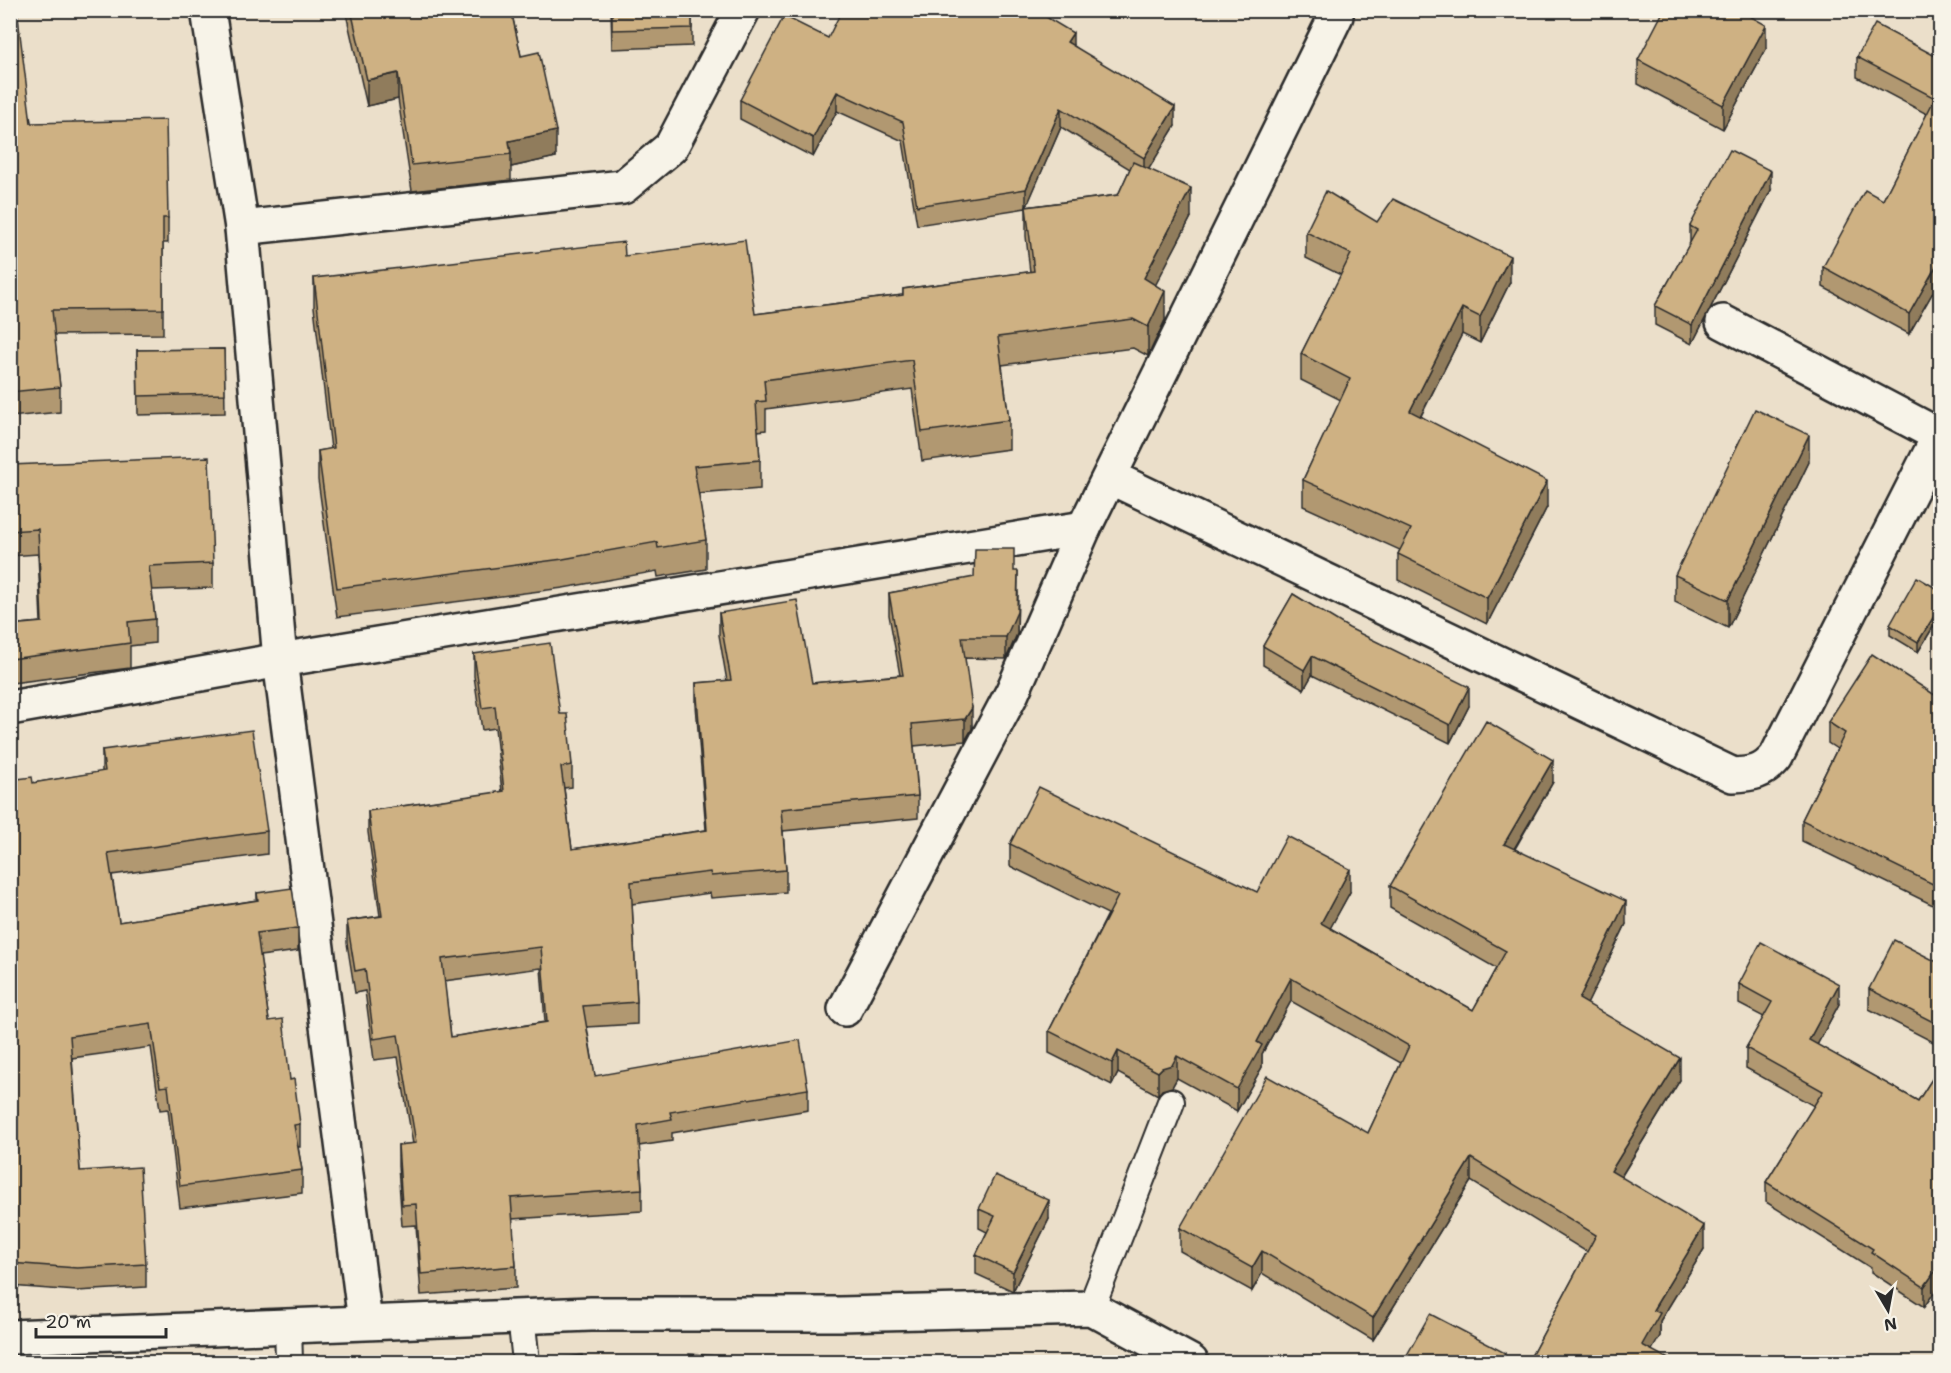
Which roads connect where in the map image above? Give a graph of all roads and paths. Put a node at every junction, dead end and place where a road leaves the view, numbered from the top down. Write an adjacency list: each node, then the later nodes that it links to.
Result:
1 (208, 10): 4 (street)
2 (743, 10): 4 (street)
3 (1336, 16): 7 (street)
4 (242, 228): 9 (street)
5 (1723, 322): 6 (street)
6 (1940, 435): 7 (street)
7 (1110, 477): 8 (street)
8 (1084, 528): 9 (street); 11 (street)
9 (280, 660): 10 (street); 15 (street)
10 (10, 708)
11 (845, 1009)
12 (1171, 1102): 13 (lane)
13 (1091, 1308): 14 (street); 20 (street)
14 (521, 1316): 15 (street); 19 (lane)
15 (364, 1322): 16 (street)
16 (288, 1326): 17 (street); 18 (lane)
17 (10, 1337)
18 (289, 1362)
19 (526, 1362)
20 (1191, 1362)

